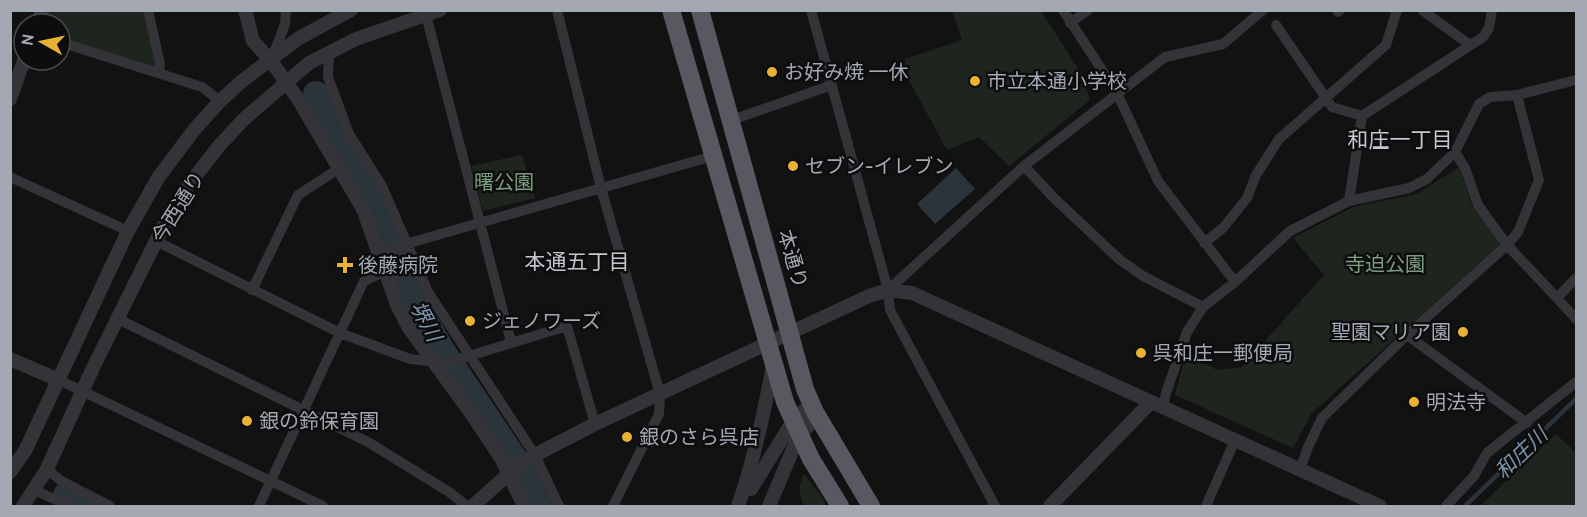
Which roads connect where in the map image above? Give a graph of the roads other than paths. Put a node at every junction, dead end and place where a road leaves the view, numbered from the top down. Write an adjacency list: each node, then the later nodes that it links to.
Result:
1 (148, 10): 24 (street)
2 (245, 10): 22 (street)
3 (286, 10): 22 (street)
4 (557, 10): 40 (street)
5 (671, 10): 36 (highway)
6 (700, 10): 34 (highway, 本通り)
7 (811, 10): 27 (street)
8 (1062, 10): 17 (street)
9 (1088, 10): 17 (street)
10 (1263, 10): 16 (street)
11 (1397, 10): 30 (street)
12 (1422, 10): 19 (street)
13 (1492, 10): 19 (street)
14 (346, 11): 22 (street, 今西通り)
15 (433, 13): 21 (street, 今西通り); 42 (street)
16 (1249, 14): 28 (street)
17 (1070, 23): 28 (street)
18 (1276, 26): 30 (street)
19 (1470, 45): 33 (street)
20 (72, 46): 24 (street)
21 (329, 53): 26 (street, 今西通り); 46 (street)
22 (271, 61): 26 (street); 32 (street, 今西通り)
23 (20, 72): 31 (street)
24 (159, 73): 32 (street)
25 (1576, 80): 29 (street)
26 (286, 83): 38 (street); 44 (street, 今西通り)
27 (832, 85): 34 (street); 53 (street)
28 (1117, 93): 37 (street); 45 (street)
29 (1517, 95): 35 (street); 47 (street)
30 (1326, 97): 33 (street); 45 (street)
31 (10, 99)
32 (220, 101): 43 (street, 今西通り)
33 (1362, 116): 41 (street)
34 (729, 121): 59 (highway, 本通り)
35 (1455, 152): 41 (street); 47 (street)
36 (713, 156): 40 (street); 62 (highway)
37 (1024, 166): 53 (street); 55 (street)
38 (340, 168): 48 (street); 52 (street)
39 (10, 177): 43 (street)
40 (602, 188): 42 (street); 70 (street)
41 (1349, 201): 51 (street)
42 (479, 222): 46 (street); 61 (street)
43 (128, 231): 67 (street, 今西通り)
44 (156, 242): 52 (street); 56 (street, 今西通り)
45 (1204, 243): 51 (street)
46 (404, 245): 48 (street); 63 (street)
47 (1507, 245): 54 (street); 60 (street)
48 (382, 251): 49 (street)
49 (384, 272): 58 (street); 65 (street)
50 (1576, 278): 54 (street)
51 (1235, 282): 55 (street)
52 (252, 290): 58 (street)
53 (888, 290): 59 (street); 71 (street); 99 (street)
54 (1557, 298): 57 (street)
55 (1203, 307): 71 (street)
56 (117, 319): 69 (street, 今西通り); 73 (street)
57 (1576, 319)
58 (340, 333): 65 (street); 73 (street)
59 (789, 334): 62 (street); 72 (highway, 本通り)
60 (1407, 335): 74 (street); 80 (street)
61 (511, 342): 63 (street); 75 (street)
62 (767, 344): 66 (highway); 70 (street)
63 (467, 357): 65 (street); 78 (street)
64 (10, 359): 67 (street)
65 (441, 363): 81 (street)
66 (773, 365): 76 (highway); 95 (street)
67 (59, 380): 69 (street); 82 (street, 今西通り)
68 (1576, 382): 74 (street)
69 (82, 391): 79 (street, 今西通り); 83 (street)
70 (660, 394): 75 (street); 94 (street)
71 (1157, 405): 77 (street); 100 (street)
72 (815, 410): 76 (street); 98 (highway, 本通り)
73 (303, 411): 83 (street); 90 (street)
74 (1527, 423): 103 (street)
75 (595, 424): 78 (street)
76 (796, 428): 95 (street); 96 (street); 97 (highway)
77 (1235, 440): 80 (street); 101 (street)
78 (532, 457): 81 (street); 93 (street)
79 (47, 469): 84 (street, 今西通り); 87 (street)
80 (1300, 470): 102 (street)
81 (512, 471): 91 (street); 92 (street)
82 (10, 472)
83 (270, 482): 88 (street); 89 (street)
84 (34, 490): 85 (street, 今西通り); 86 (street)
85 (23, 507)
86 (70, 507)
87 (110, 507)
88 (259, 507)
89 (323, 507)
90 (467, 507)
91 (473, 507)
92 (524, 507)
93 (559, 507)
94 (613, 507)
95 (739, 507)
96 (769, 507)
97 (840, 507)
98 (871, 507)
99 (995, 507)
100 (1050, 507)
101 (1206, 507)
102 (1380, 507)
103 (1446, 507)

